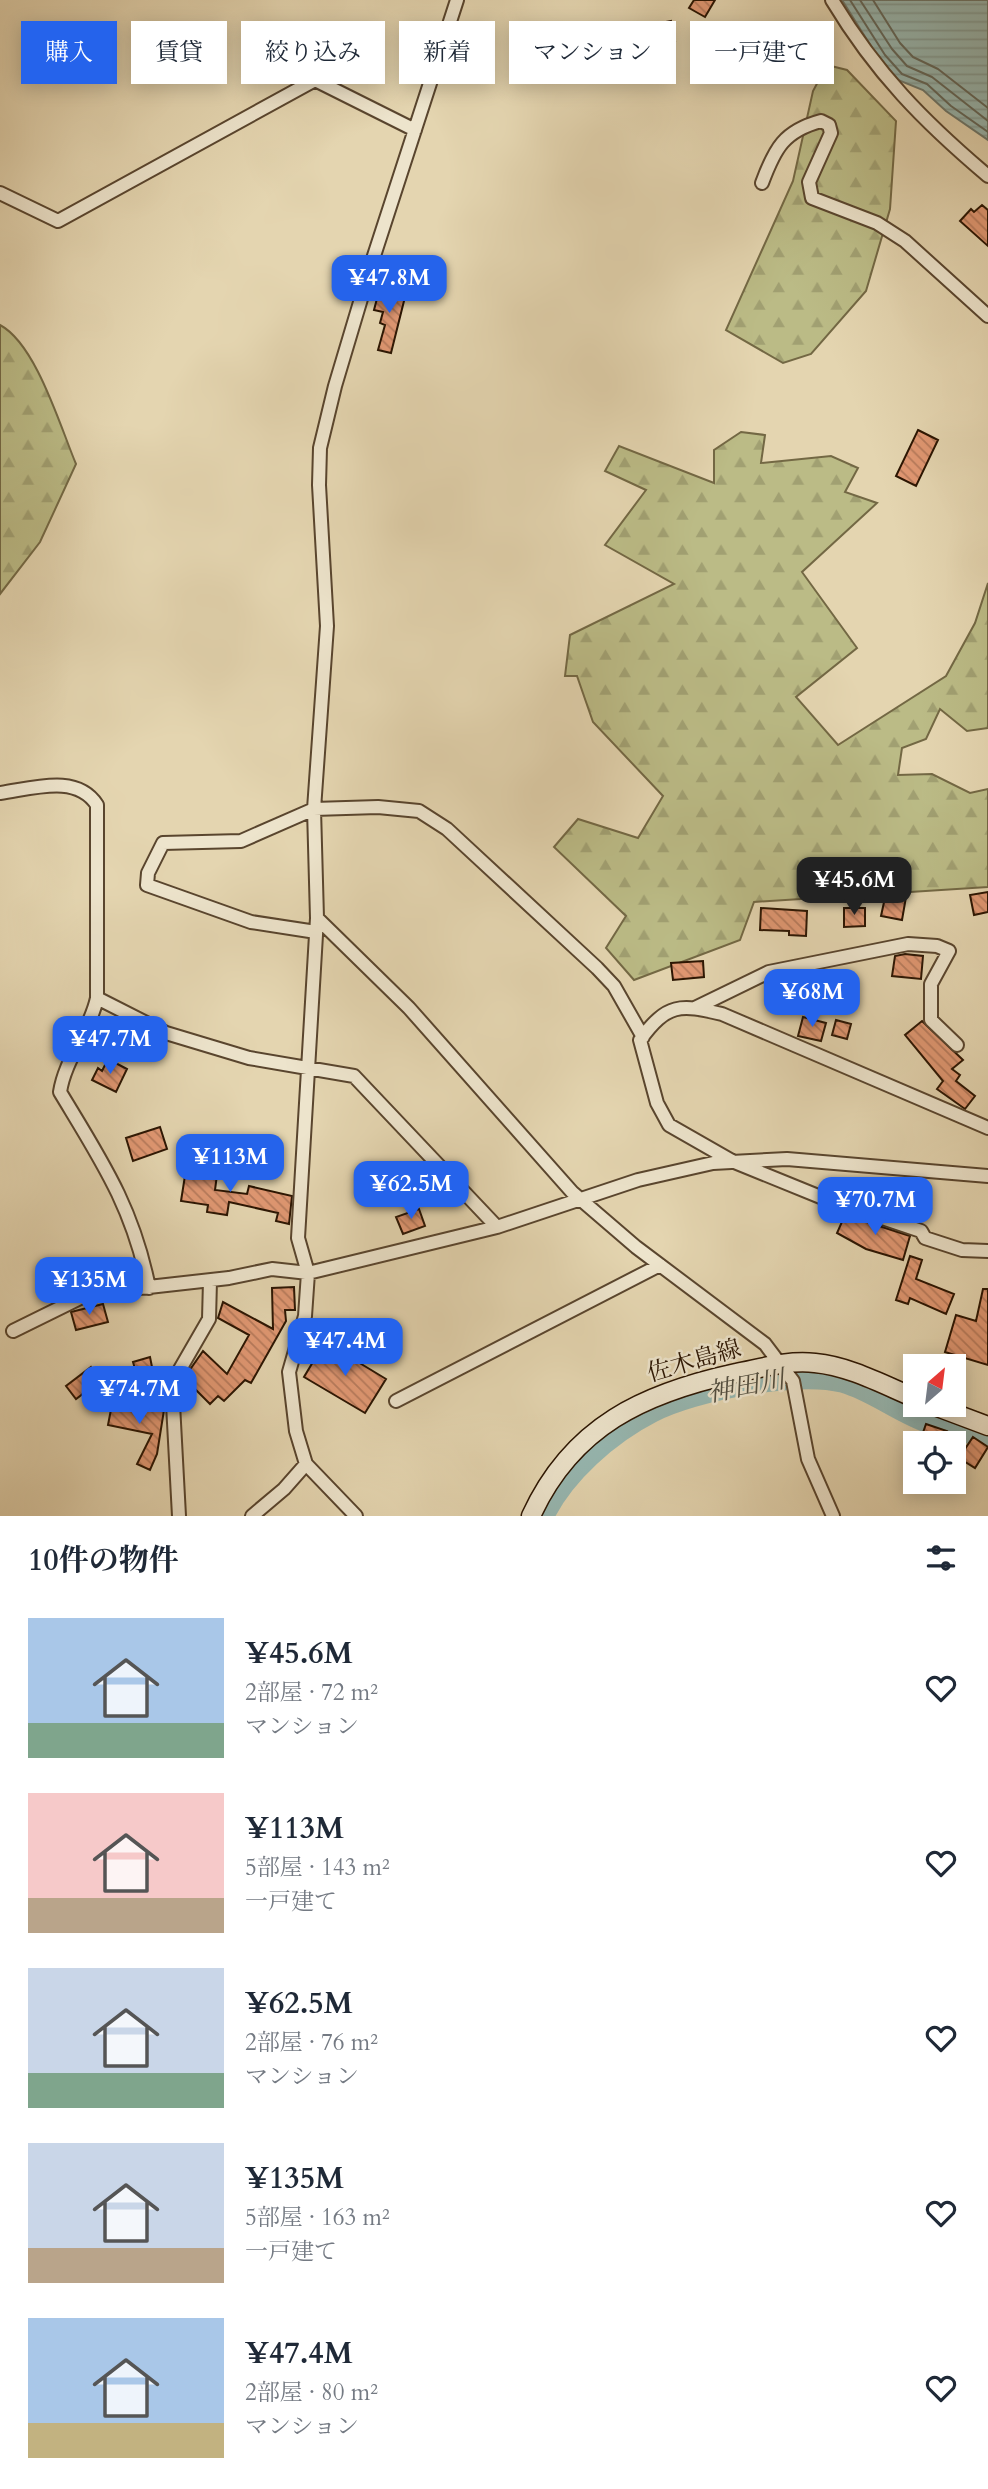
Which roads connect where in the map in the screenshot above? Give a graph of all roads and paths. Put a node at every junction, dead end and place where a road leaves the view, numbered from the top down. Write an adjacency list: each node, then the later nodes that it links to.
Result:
1 (457, 0): 3 (street)
2 (832, 0): 4 (street)
3 (415, 130): 6 (street); 9 (street)
4 (988, 177)
5 (762, 183): 7 (street)
6 (0, 193)
7 (988, 316)
8 (0, 793): 12 (street)
9 (314, 809): 10 (street); 11 (street); 14 (street)
10 (317, 918): 11 (street); 20 (street)
11 (316, 933): 16 (street)
12 (97, 998): 16 (street); 26 (street)
13 (695, 1008): 14 (street); 15 (street); 17 (street)
14 (643, 1037): 18 (street)
15 (957, 1045)
16 (310, 1067): 21 (street); 24 (street)
17 (988, 1128)
18 (732, 1161): 19 (street); 20 (street); 22 (street)
19 (988, 1176)
20 (583, 1201): 21 (street); 23 (street)
21 (497, 1227): 24 (street)
22 (988, 1251)
23 (660, 1265): 28 (street); 30 (street)
24 (308, 1273): 25 (street); 33 (street)
25 (210, 1281): 26 (street); 34 (street)
26 (149, 1287): 27 (street)
27 (13, 1331)
28 (781, 1363): 29 (main road, 佐木島線); 37 (main road, 佐木島線); 38 (street)
29 (903, 1393)
30 (396, 1401)
31 (966, 1418): 32 (main road)
32 (988, 1426)
33 (306, 1464): 35 (street); 36 (street)
34 (179, 1516)
35 (252, 1516)
36 (356, 1516)
37 (531, 1516)
38 (833, 1516)

